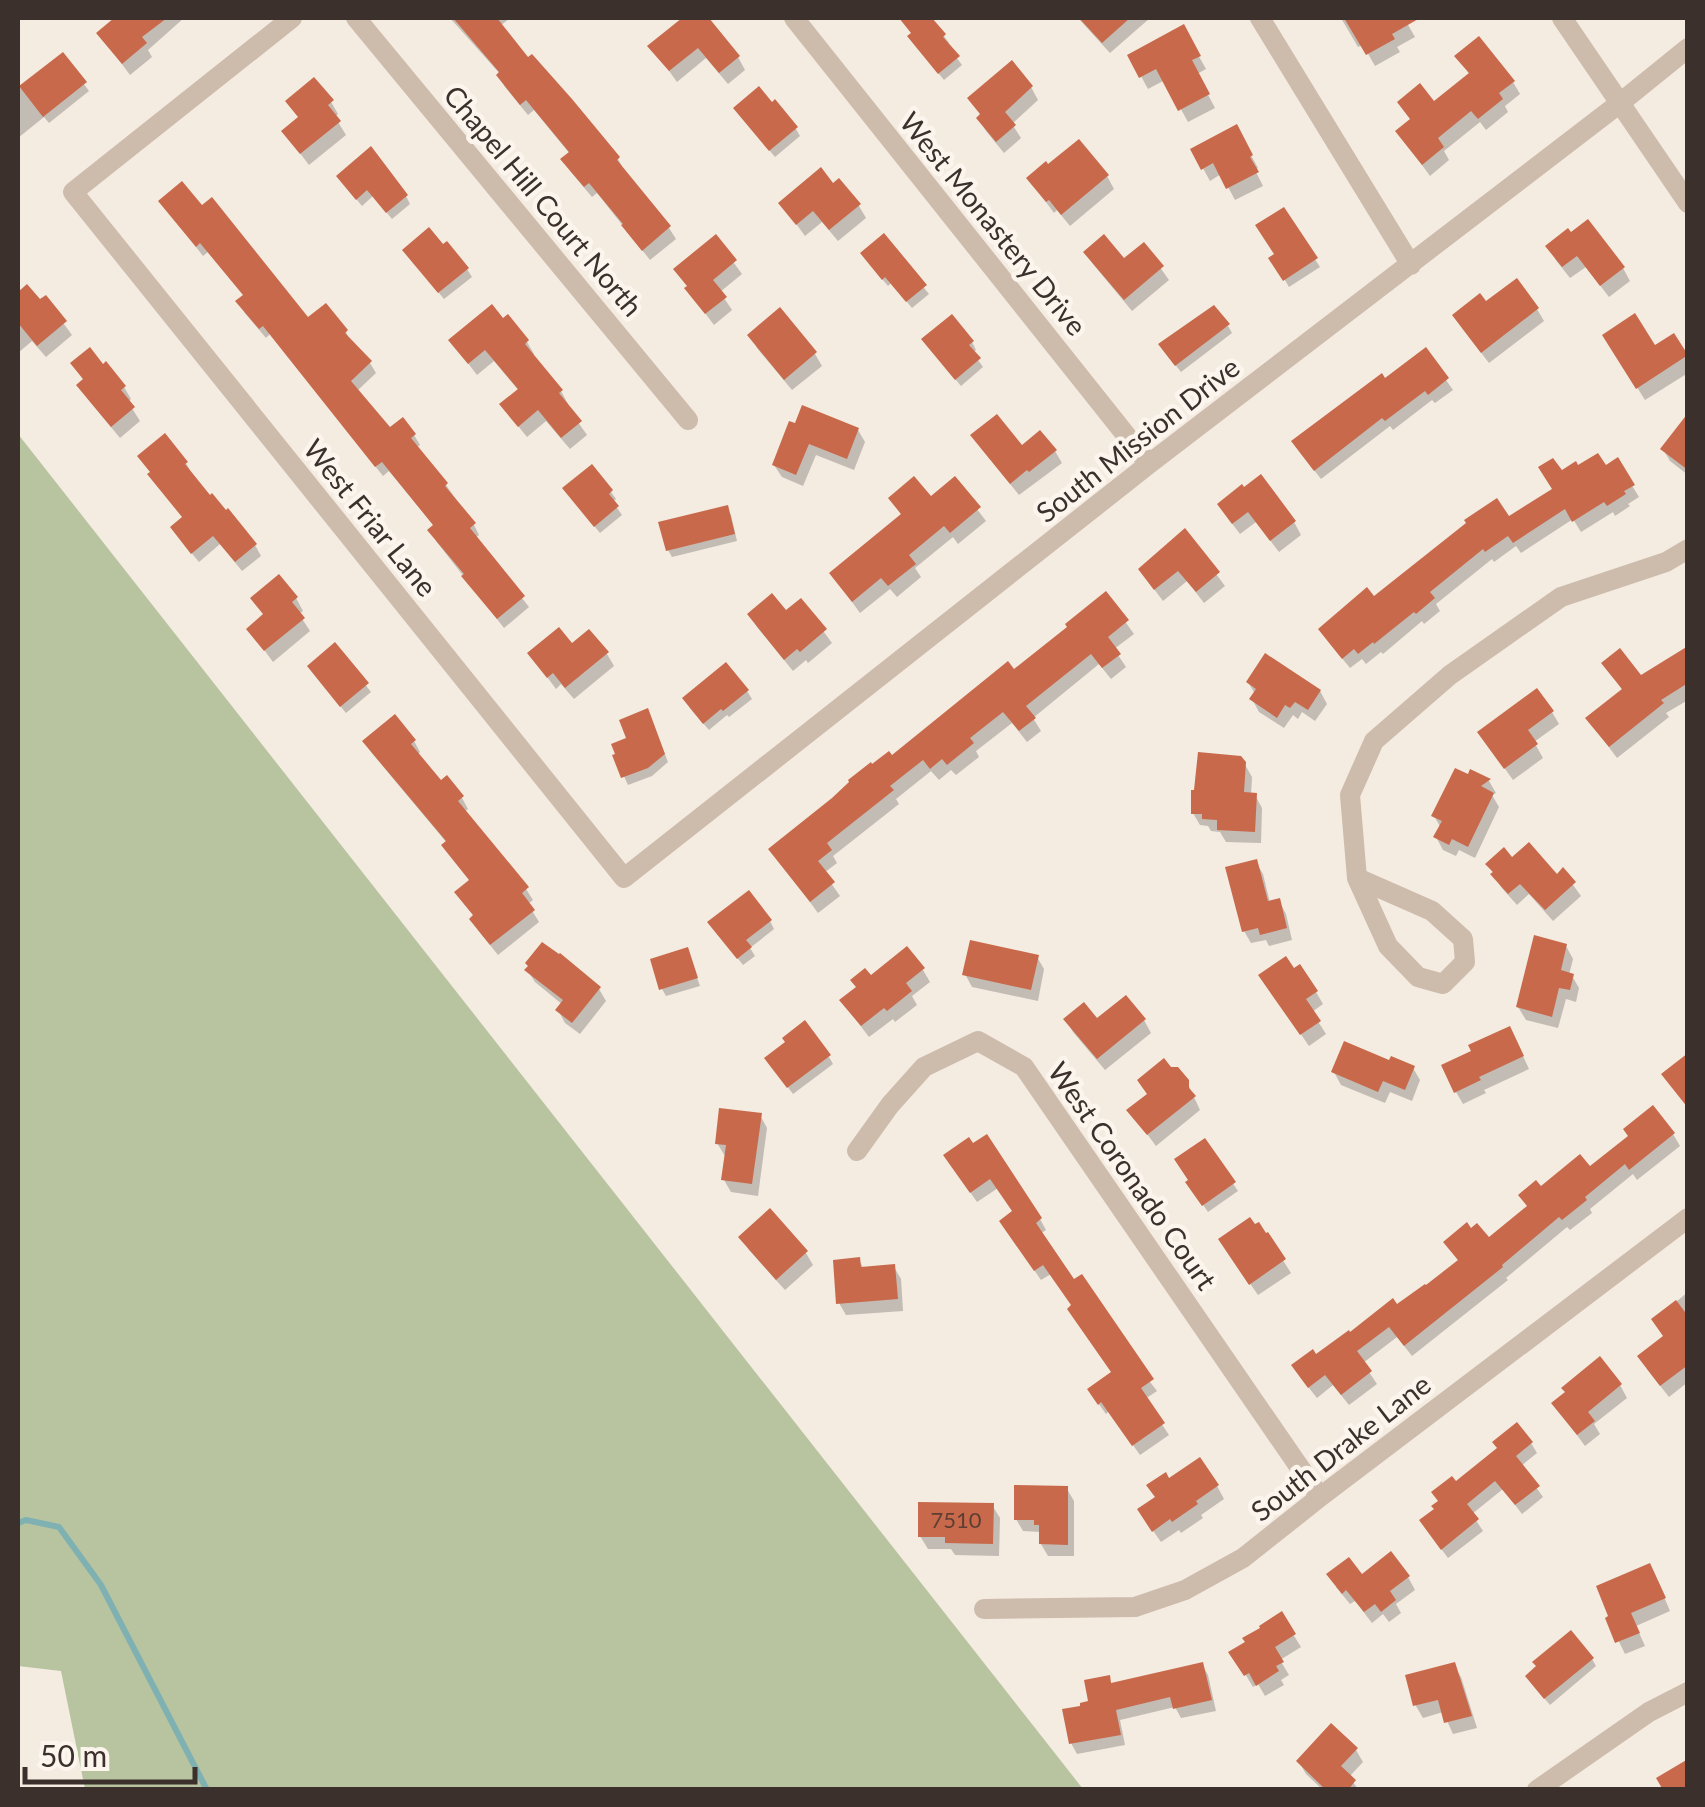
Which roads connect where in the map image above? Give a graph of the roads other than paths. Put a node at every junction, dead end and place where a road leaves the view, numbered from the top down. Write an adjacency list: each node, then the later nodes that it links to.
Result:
1 (292, 18): 13 (street, West Friar Lane)
2 (356, 18): 10 (street, Chapel Hill Court North)
3 (794, 18): 11 (street, West Monastery Drive)
4 (1260, 18): 9 (street)
5 (1562, 18): 7 (street)
6 (1688, 48): 7 (street, South Mission Drive)
7 (1620, 103): 8 (street); 9 (street, South Mission Drive)
8 (1688, 203)
9 (1411, 265): 11 (street, South Mission Drive)
10 (688, 420)
11 (1149, 464): 13 (street, South Mission Drive)
12 (1688, 549): 14 (street)
13 (624, 878)
14 (1356, 878): 14 (street)
15 (857, 1150): 17 (street, West Coronado Court)
16 (1688, 1218): 17 (street, South Drake Lane)
17 (1320, 1497): 18 (street, South Drake Lane)
18 (984, 1609)
19 (1688, 1692): 20 (street)
20 (1538, 1790)

